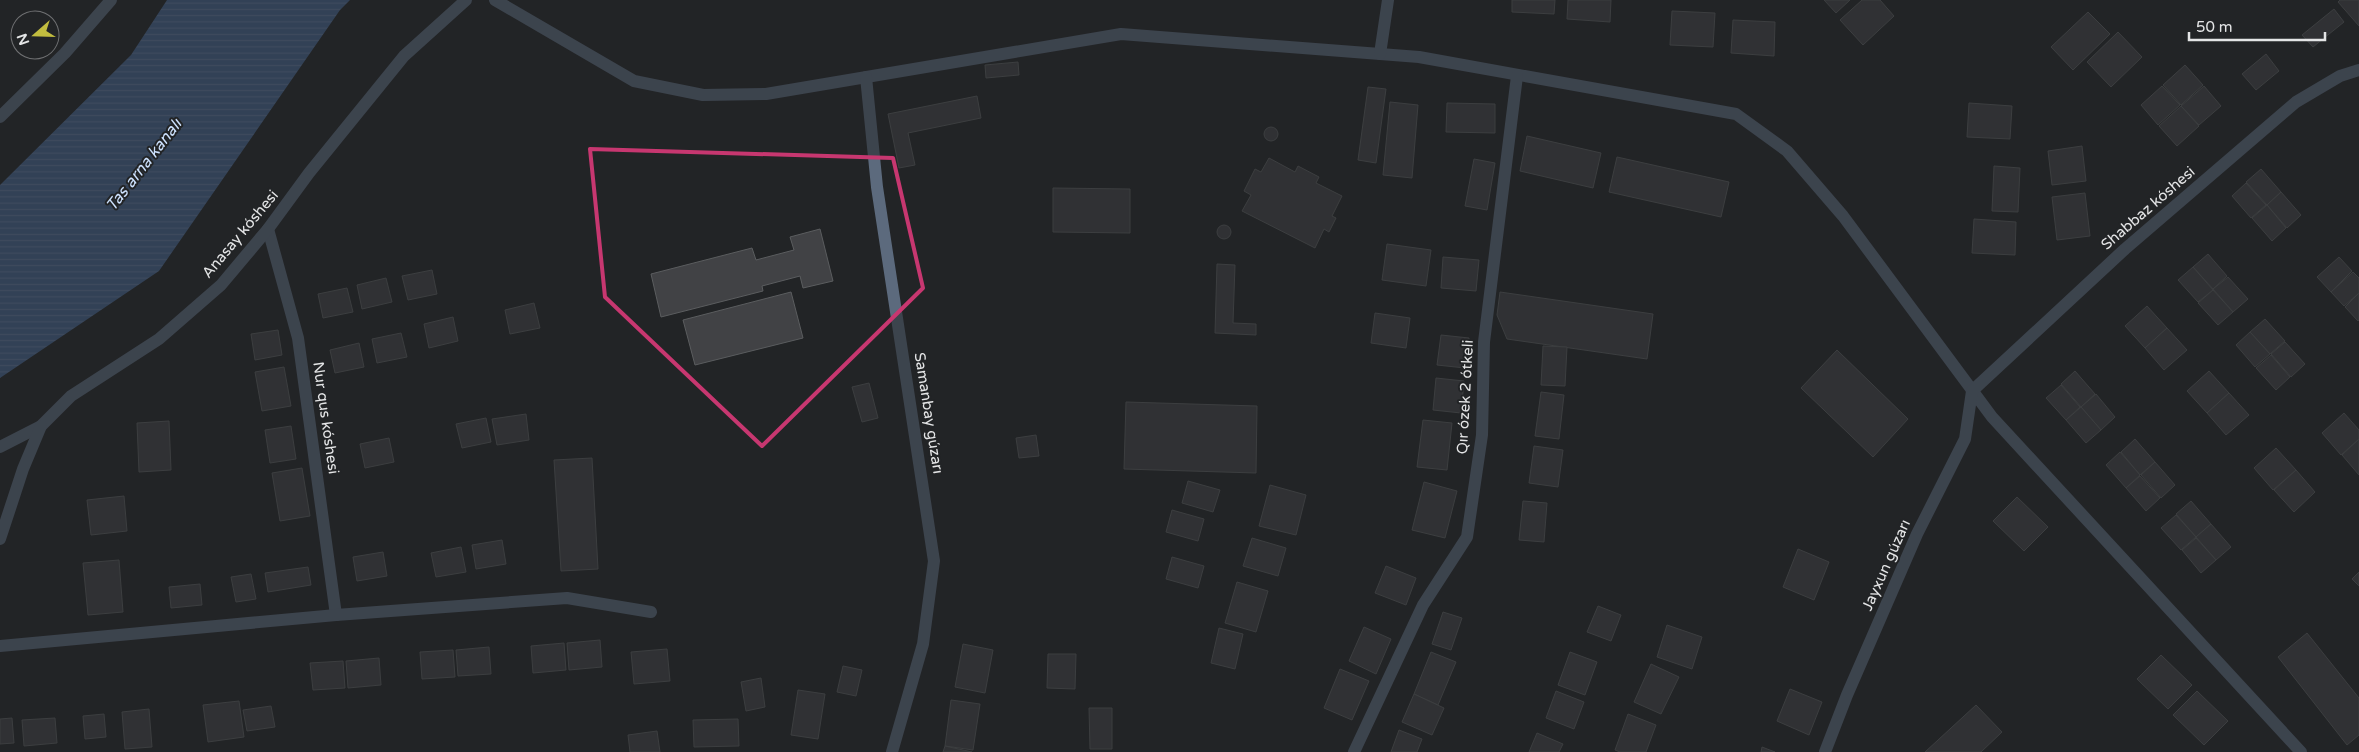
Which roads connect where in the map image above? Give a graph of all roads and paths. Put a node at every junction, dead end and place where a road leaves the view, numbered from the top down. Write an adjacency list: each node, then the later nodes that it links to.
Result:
1 (111, 0): 9 (street)
2 (466, 0): 10 (street, Anasay kóshesi)
3 (495, 0): 7 (street)
4 (1388, 0): 5 (street)
5 (1380, 54): 7 (street); 8 (street)
6 (2359, 70): 11 (street, Shabbaz kóshesi)
7 (866, 76): 18 (street, Samanbay gúzarı)
8 (1517, 76): 11 (street); 19 (street, Qır ózek 2 ótkeli)
9 (0, 117)
10 (268, 229): 12 (street, Anasay kóshesi); 16 (street, Nur qus kóshesi)
11 (1972, 391): 20 (street, Jayxun gúzarı); 21 (street)
12 (41, 426): 13 (street, Anasay kóshesi); 14 (street)
13 (0, 446)
14 (0, 539)
15 (650, 612): 16 (street)
16 (336, 615): 17 (street)
17 (0, 646)
18 (892, 752)
19 (1354, 752)
20 (1825, 752)
21 (2301, 752)

